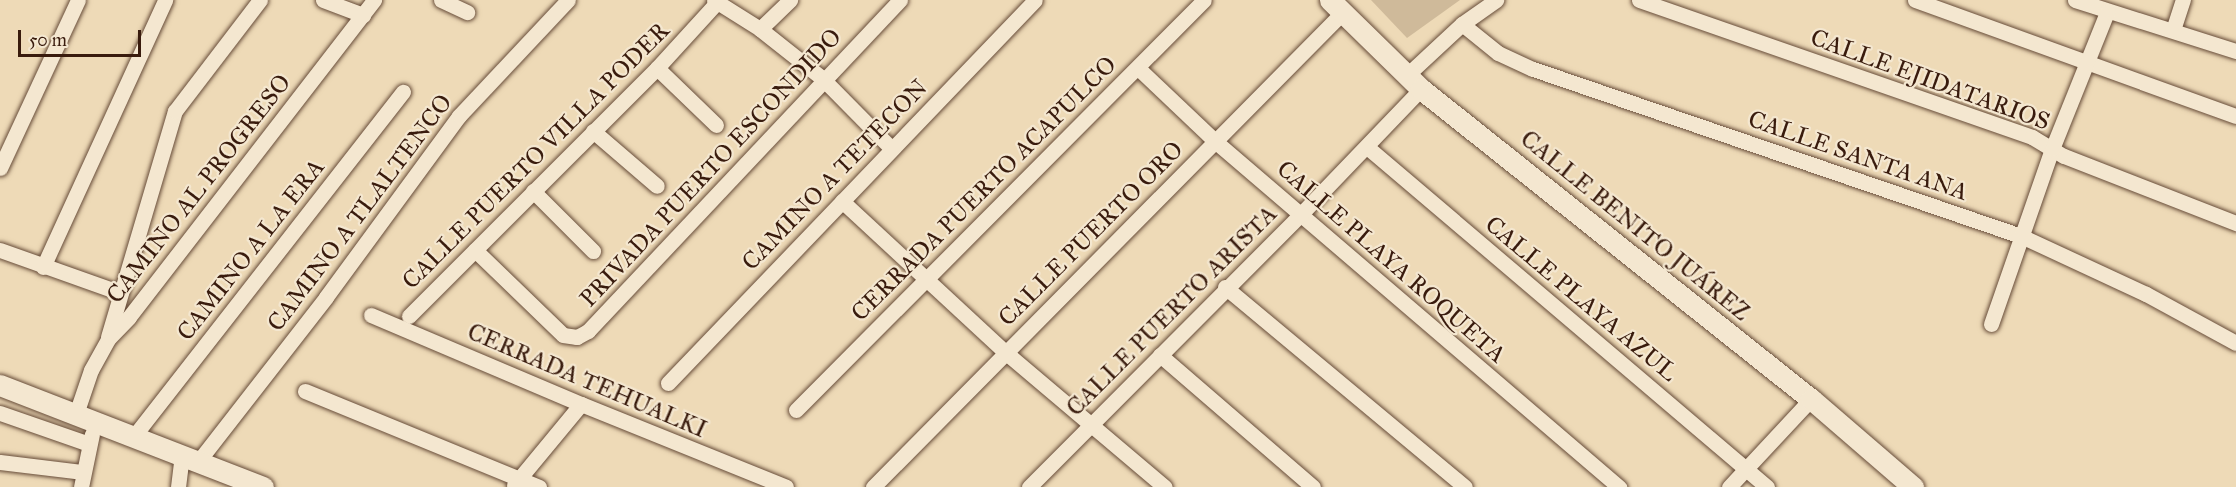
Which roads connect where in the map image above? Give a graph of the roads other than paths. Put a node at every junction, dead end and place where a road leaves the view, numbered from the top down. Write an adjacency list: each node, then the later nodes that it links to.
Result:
1 (78, 0): 39 (street)
2 (165, 0): 49 (street)
3 (260, 0): 52 (street)
4 (323, 0): 21 (street)
5 (374, 0): 21 (street, CAMINO AL PROGRESO)
6 (441, 0): 19 (street)
7 (568, 0): 72 (street, CAMINO A TLALTENCO)
8 (790, 0): 23 (street)
9 (900, 0): 29 (street, PRIVADA PUERTO ESCONDIDO)
10 (1035, 0): 37 (street, CAMINO A TETECON)
11 (1204, 0): 28 (street, CERRADA PUERTO ACAPULCO)
12 (1496, 0): 22 (street, CALLE PUERTO ARISTA)
13 (1639, 0): 38 (street, CALLE EJIDATARIOS)
14 (1915, 0): 26 (street)
15 (2075, 0): 20 (street)
16 (2183, 0): 24 (street)
17 (716, 1): 23 (street); 27 (street, CALLE PUERTO VILLA PODER)
18 (1336, 7): 30 (street, CALLE BENITO JUÁREZ); 35 (street, CALLE PUERTO ORO)
19 (467, 12)
20 (2107, 12): 24 (street); 26 (street)
21 (363, 15): 56 (street, CAMINO AL PROGRESO)
22 (1462, 24): 30 (street, CALLE PUERTO ARISTA); 45 (street, CALLE SANTA ANA)
23 (760, 29): 29 (street)
24 (2173, 30): 25 (street)
25 (2236, 51)
26 (2086, 62): 32 (street); 38 (street)
27 (657, 68): 33 (street); 34 (street, CALLE PUERTO VILLA PODER)
28 (1138, 68): 35 (street, CALLE PLAYA ROQUETA); 50 (street, CERRADA PUERTO ACAPULCO)
29 (823, 79): 37 (street); 47 (street, PRIVADA PUERTO ESCONDIDO)
30 (1414, 82): 36 (street, CALLE PUERTO ARISTA); 63 (street, CALLE BENITO JUÁREZ)
31 (403, 92): 70 (street, CAMINO A LA ERA)
32 (2236, 116)
33 (716, 125)
34 (593, 131): 40 (street); 41 (street, CALLE PUERTO VILLA PODER)
35 (1216, 142): 43 (street, CALLE PLAYA ROQUETA); 58 (street, CALLE PUERTO ORO)
36 (1367, 147): 43 (street, CALLE PUERTO ARISTA); 74 (street, CALLE PLAYA AZUL)
37 (891, 148): 42 (street, CAMINO A TETECON)
38 (2052, 149): 44 (street, CALLE EJIDATARIOS); 45 (street)
39 (0, 168)
40 (657, 186)
41 (532, 191): 47 (street, CALLE PUERTO VILLA PODER); 48 (street)
42 (842, 201): 50 (street); 60 (street, CAMINO A TETECON)
43 (1301, 214): 51 (street, CALLE PUERTO ARISTA); 86 (street, CALLE PLAYA ROQUETA)
44 (2236, 223)
45 (2021, 236): 55 (street); 57 (street, CALLE SANTA ANA)
46 (0, 250): 49 (street)
47 (475, 250): 54 (street, CALLE PUERTO VILLA PODER)
48 (593, 251)
49 (42, 267): 52 (street)
50 (926, 279): 58 (street); 65 (street, CERRADA PUERTO ACAPULCO)
51 (1225, 287): 59 (street, CALLE PUERTO ARISTA); 85 (street)
52 (122, 293): 56 (street)
53 (371, 315): 64 (street, CERRADA TEHUALKI)
54 (410, 316)
55 (1991, 324)
56 (108, 339): 67 (street, CAMINO AL PROGRESO)
57 (2236, 343)
58 (1005, 352): 69 (street); 81 (street, CALLE PUERTO ORO)
59 (1160, 355): 69 (street, CALLE PUERTO ARISTA); 84 (street)
60 (668, 383)
61 (0, 385): 67 (street)
62 (305, 391): 76 (street)
63 (1811, 399): 74 (street); 89 (street, CALLE BENITO JUÁREZ)
64 (581, 404): 76 (street); 80 (street, CERRADA TEHUALKI)
65 (796, 410)
66 (0, 413): 71 (street)
67 (76, 414): 68 (street)
68 (96, 422): 70 (street); 71 (street)
69 (1089, 424): 82 (street, CALLE PUERTO ARISTA); 83 (street)
70 (134, 436): 72 (street)
71 (89, 444): 75 (street)
72 (190, 459): 77 (street); 78 (street)
73 (0, 462): 75 (street)
74 (1747, 469): 87 (street); 88 (street, CALLE PLAYA AZUL)
75 (82, 480)
76 (515, 483): 79 (street)
77 (178, 487)
78 (263, 487)
79 (540, 487)
80 (786, 487)
81 (873, 487)
82 (1029, 487)
83 (1165, 487)
84 (1313, 487)
85 (1465, 487)
86 (1619, 487)
87 (1729, 487)
88 (1767, 487)
89 (1913, 487)

